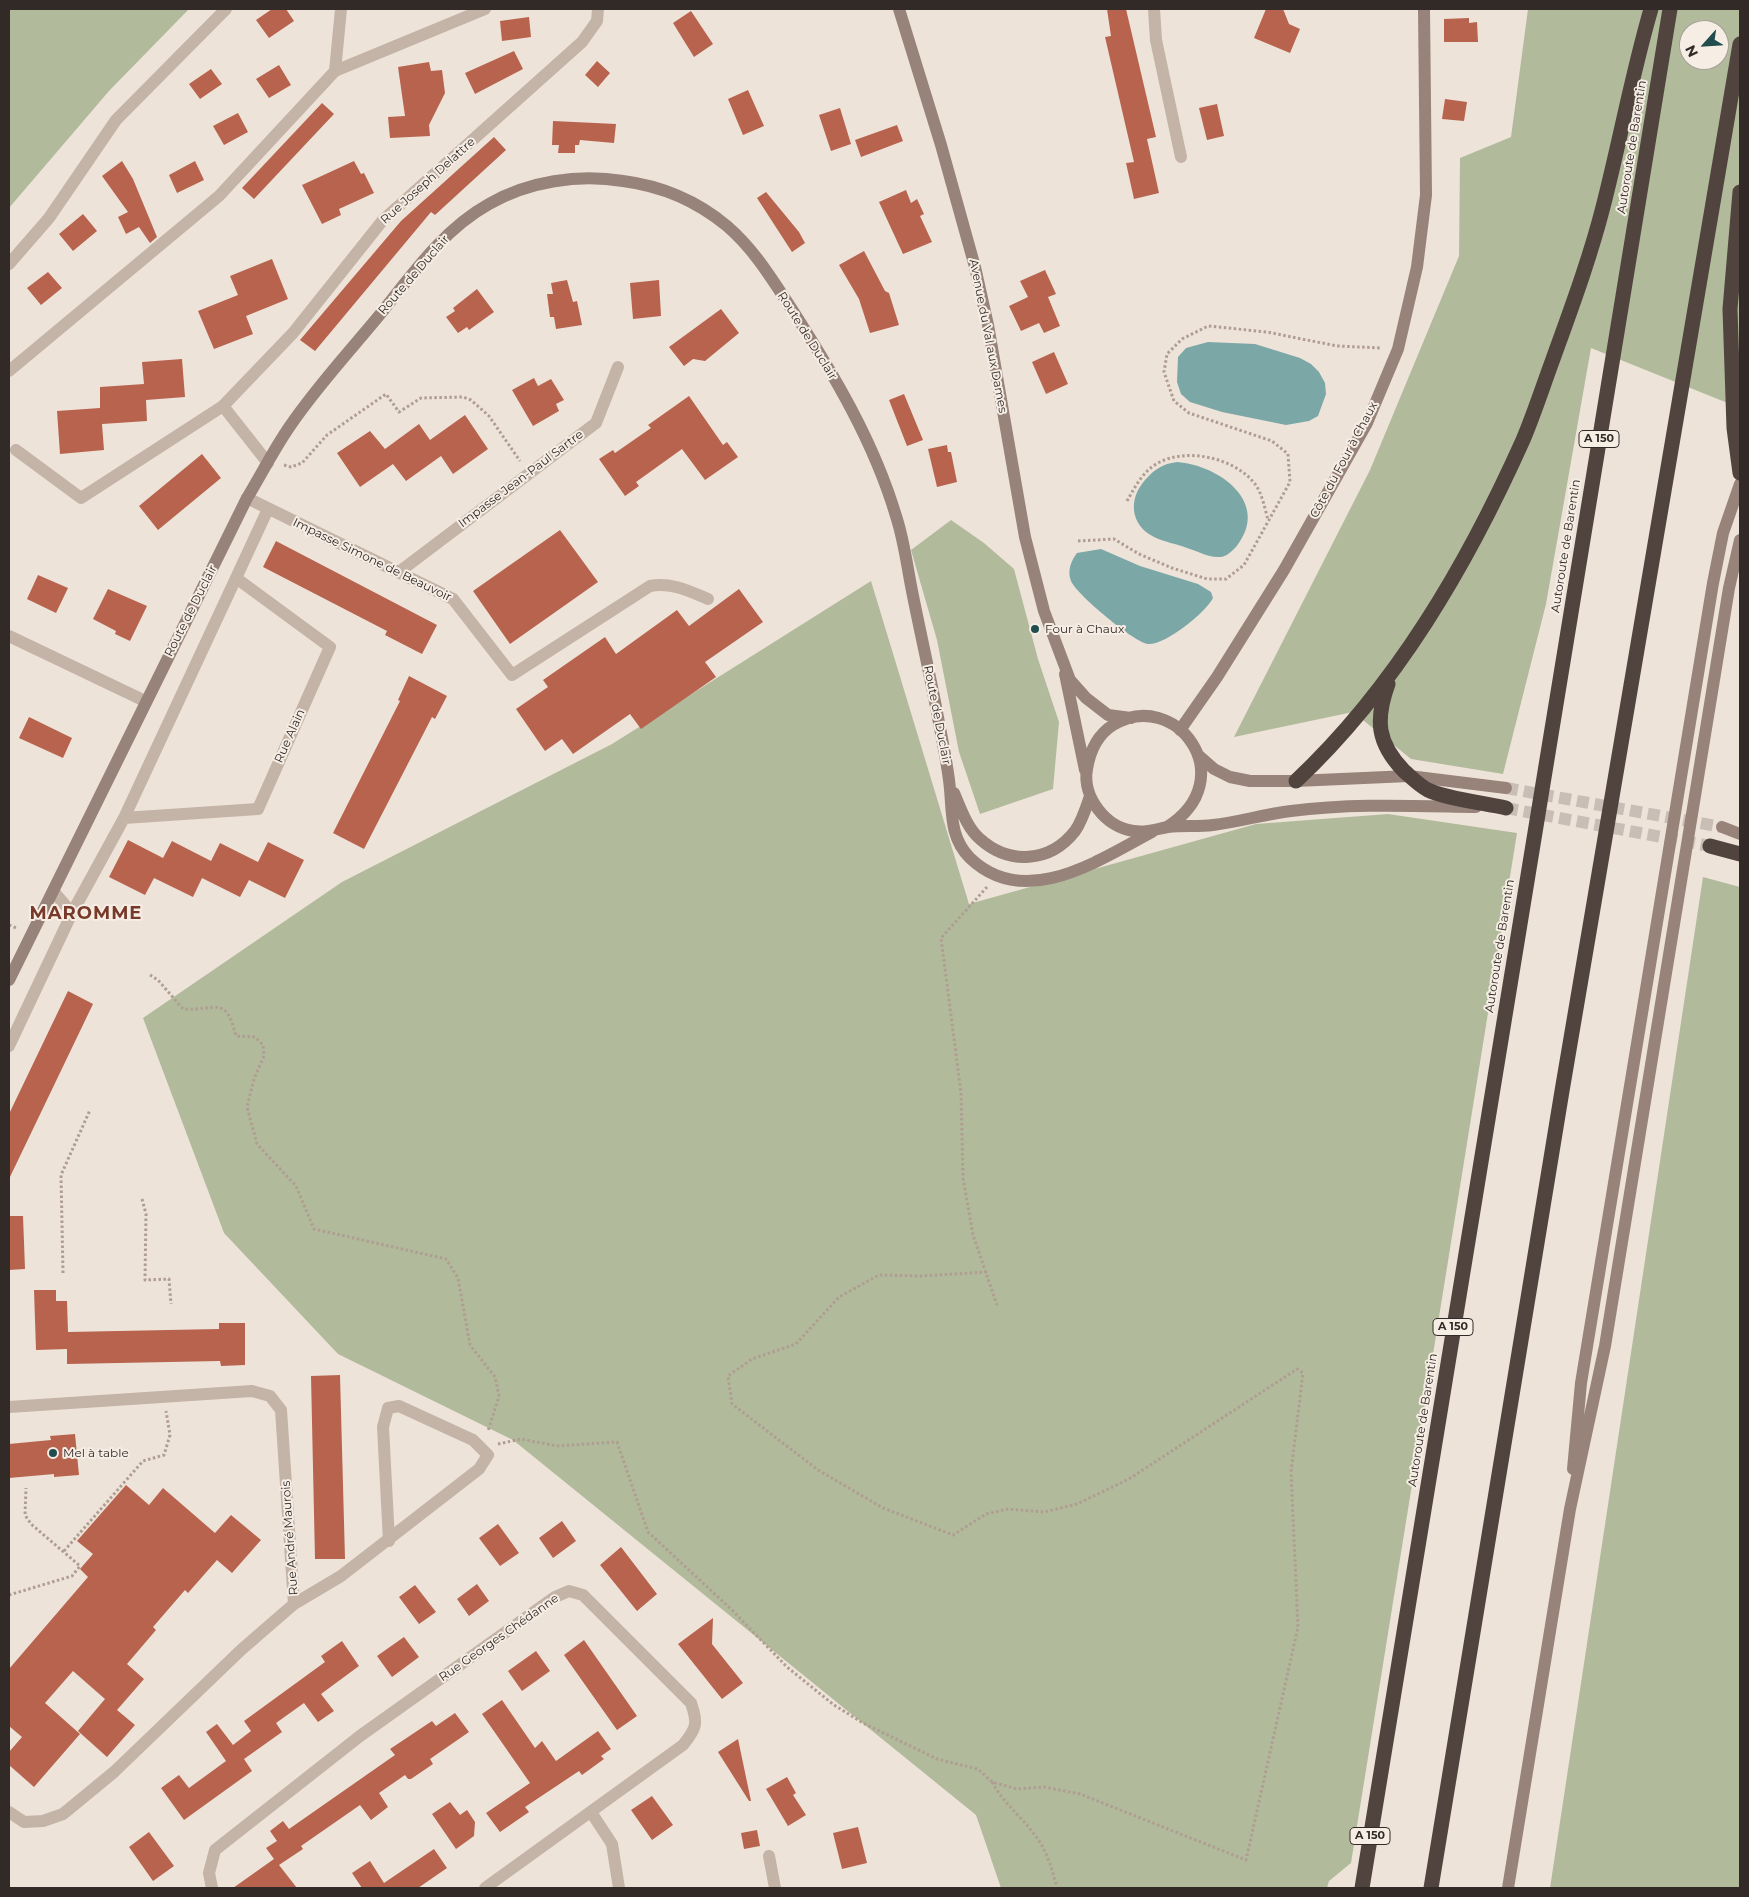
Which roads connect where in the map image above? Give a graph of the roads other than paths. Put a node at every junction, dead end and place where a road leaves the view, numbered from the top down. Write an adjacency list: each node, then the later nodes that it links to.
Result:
1 (226, 9): 14 (street)
2 (341, 9): 11 (street)
3 (485, 9): 11 (street)
4 (598, 9): 17 (street, Rue Joseph Delattre)
5 (899, 9): 29 (main road, Avenue du Val aux Dames)
6 (1154, 9): 12 (street)
7 (1424, 9): 33 (main road, Côte du Four à Chaux)
8 (1651, 9): 30 (highway)
9 (1670, 9): 65 (highway, Autoroute de Barentin / A 150)
10 (1740, 44): 66 (highway)
11 (335, 71): 16 (street)
12 (1181, 156)
13 (1740, 192): 20 (highway)
14 (9, 264)
15 (618, 367): 25 (street, Impasse Jean-Paul Sartre)
16 (9, 372)
17 (224, 406): 18 (street, Rue Joseph Delattre); 19 (street)
18 (16, 450)
19 (270, 461): 22 (main road, Route de Duclair); 37 (main road, Route de Duclair)
20 (1740, 473)
21 (1740, 484): 55 (main road)
22 (247, 498): 23 (street, Impasse Simone de Beauvoir); 31 (main road, Route de Duclair)
23 (268, 508): 25 (street, Impasse Simone de Beauvoir); 26 (street)
24 (1740, 540): 55 (main road)
25 (399, 572): 27 (street, Impasse Simone de Beauvoir)
26 (236, 578): 42 (street); 42 (street, Rue Alain)
27 (708, 599)
28 (9, 636): 31 (street)
29 (1064, 667): 32 (main road, Avenue du Val aux Dames); 35 (main road, Avenue du Val aux Dames)
30 (1392, 673): 36 (highway); 38 (highway)
31 (146, 701): 50 (main road, Route de Duclair)
32 (1131, 718): 33 (main road); 35 (main road)
33 (1180, 730): 34 (main road)
34 (1198, 755): 38 (main road); 44 (main road)
35 (1086, 774): 40 (main road)
36 (1409, 776): 38 (main road); 39 (main road); 41 (highway)
37 (950, 781): 40 (main road, Route de Duclair); 45 (main road, Route de Duclair)
38 (1296, 781)
39 (1506, 788)
40 (1090, 796): 45 (main road)
41 (1506, 808): 44 (main road)
42 (124, 818): 51 (street)
43 (1722, 827): 46 (main road)
44 (1167, 828): 45 (main road)
45 (1152, 832)
46 (1740, 834)
47 (1710, 846): 48 (highway); 49 (main road)
48 (1740, 854)
49 (1740, 858)
50 (52, 891): 51 (street); 52 (main road, Route de Duclair)
51 (72, 913): 53 (street)
52 (9, 980)
53 (9, 1046)
54 (9, 1407): 57 (street, Rue André Maurois)
55 (1570, 1509): 67 (main road)
56 (389, 1541): 56 (street); 57 (street)
57 (294, 1604): 58 (street, Rue André Maurois)
58 (9, 1812)
59 (591, 1812): 61 (street, Rue Georges Chédanne); 62 (street, Rue Georges Chédanne); 63 (street)
60 (769, 1856): 64 (street)
61 (212, 1888)
62 (485, 1888)
63 (619, 1888)
64 (775, 1888)
65 (1362, 1888)
66 (1431, 1888)
67 (1508, 1888)

